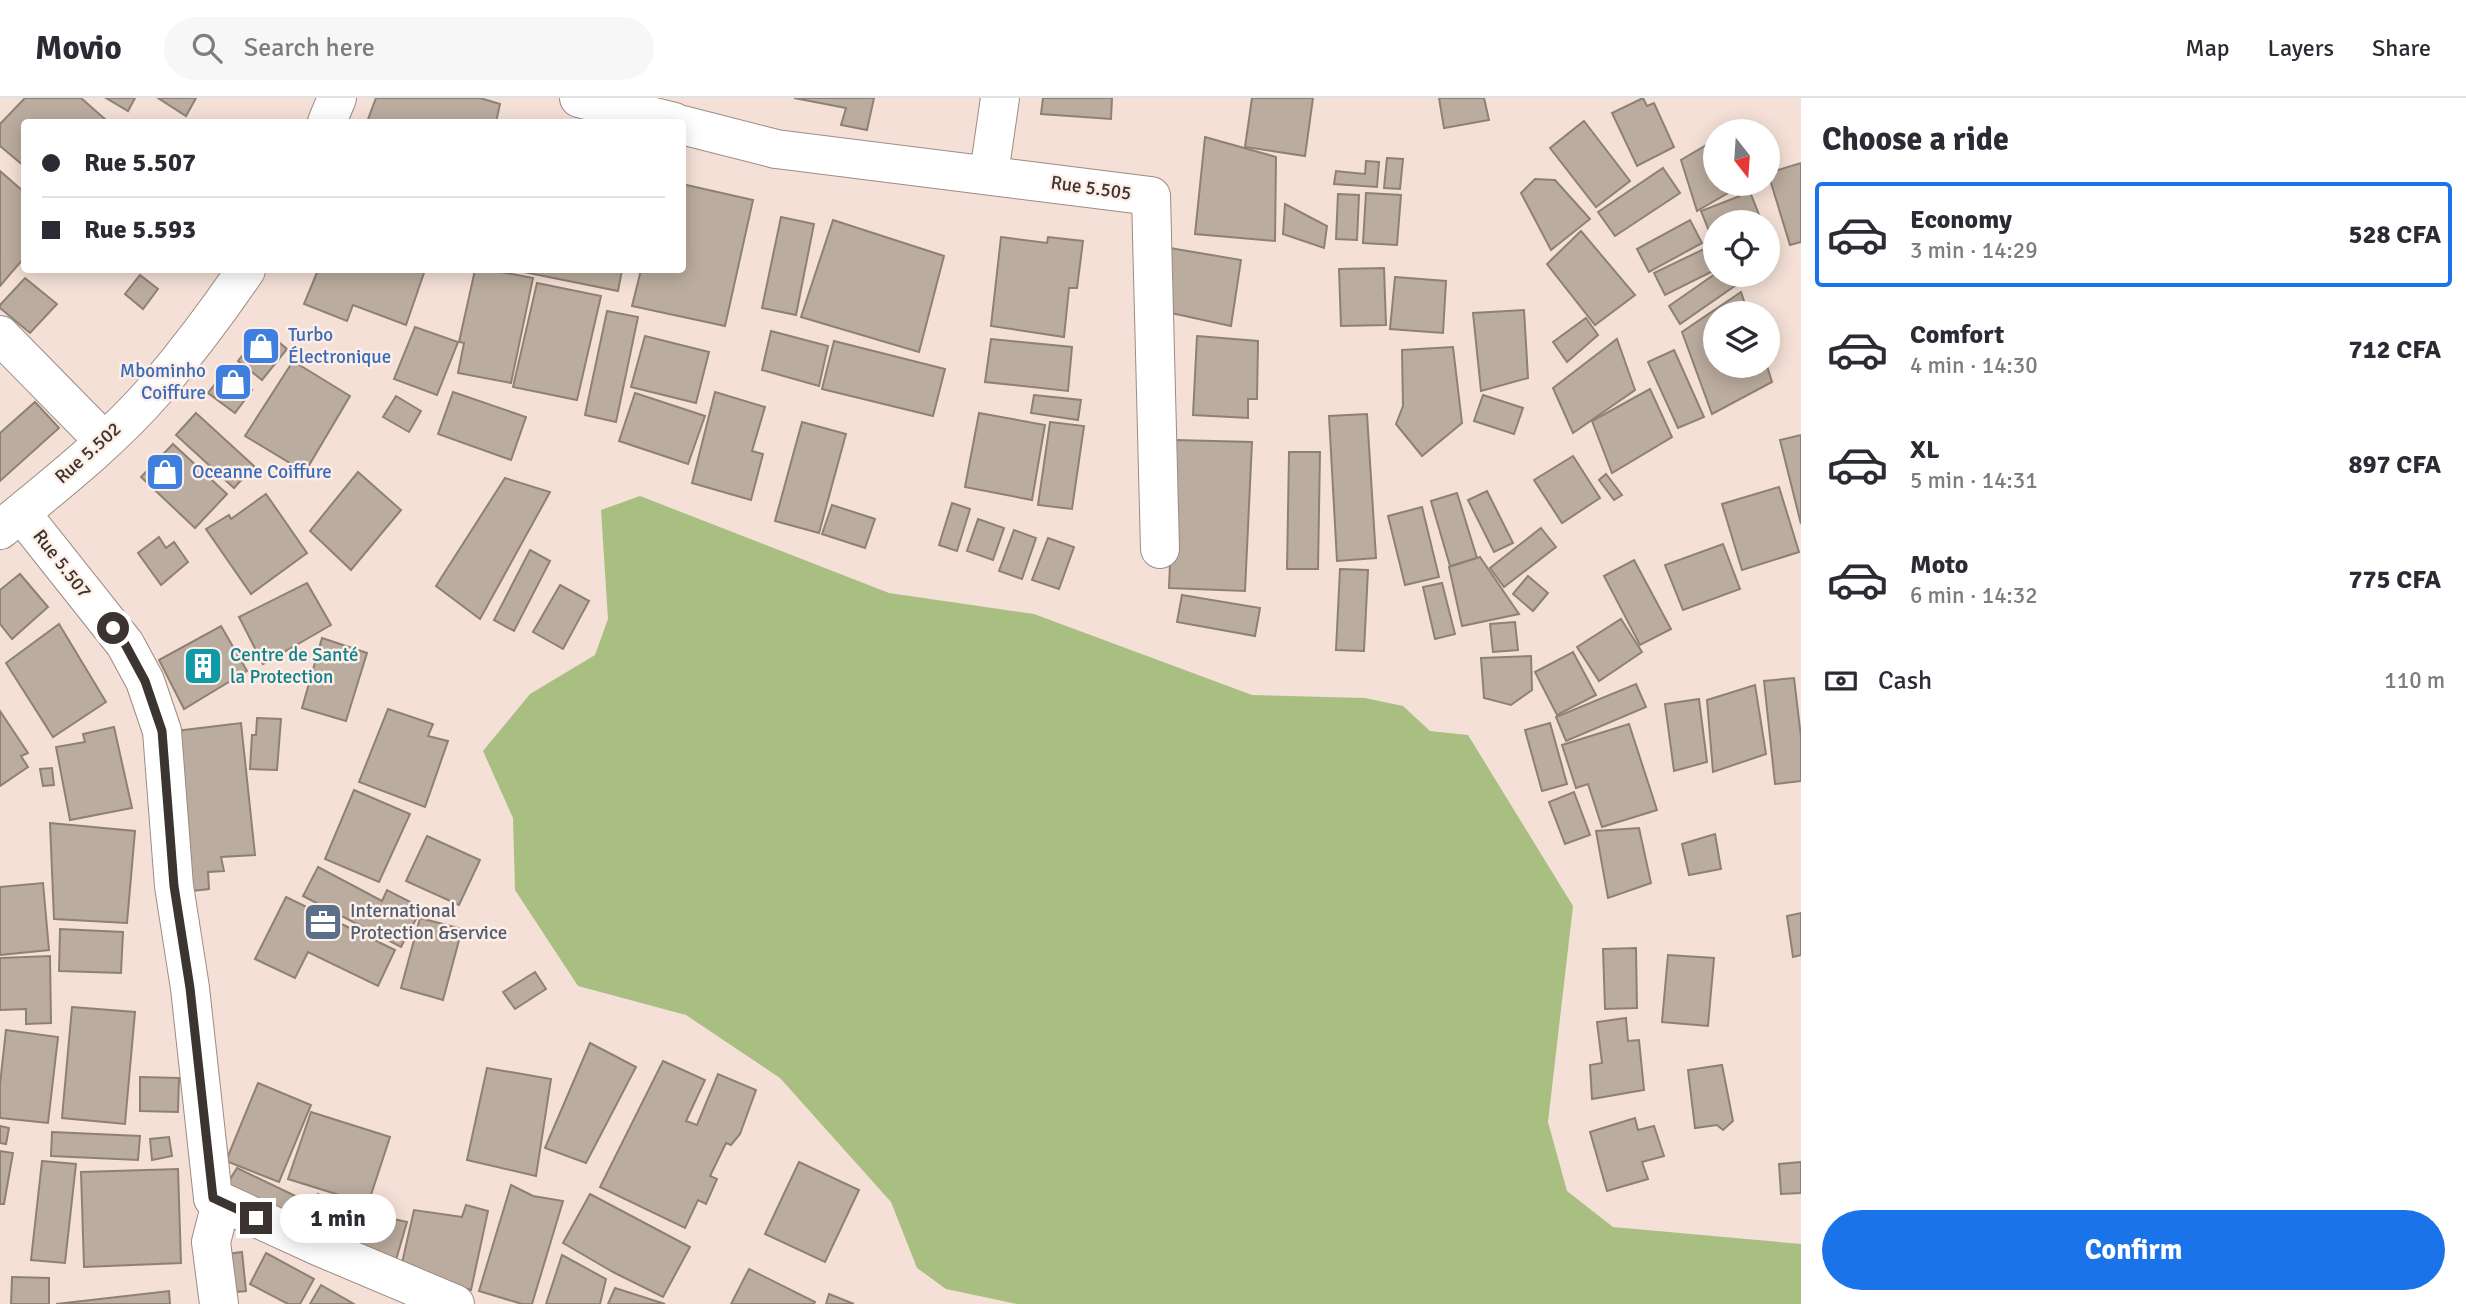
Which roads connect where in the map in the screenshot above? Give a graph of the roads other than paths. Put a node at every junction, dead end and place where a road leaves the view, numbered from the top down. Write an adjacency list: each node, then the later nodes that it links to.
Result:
1 (337, 98): 4 (street)
2 (579, 98): 5 (street)
3 (1000, 98): 7 (street)
4 (328, 119)
5 (662, 119)
6 (686, 126): 7 (street, Rue 5.505)
7 (989, 174): 12 (street, Rue 5.505)
8 (244, 273): 10 (street, Rue 5.502)
9 (0, 335): 10 (street)
10 (104, 441): 11 (street, Rue 5.502)
11 (11, 521): 13 (street, Rue 5.507)
12 (1160, 549)
13 (213, 1198): 14 (street, Rue 5.507); 15 (street)
14 (219, 1304)
15 (455, 1304)

